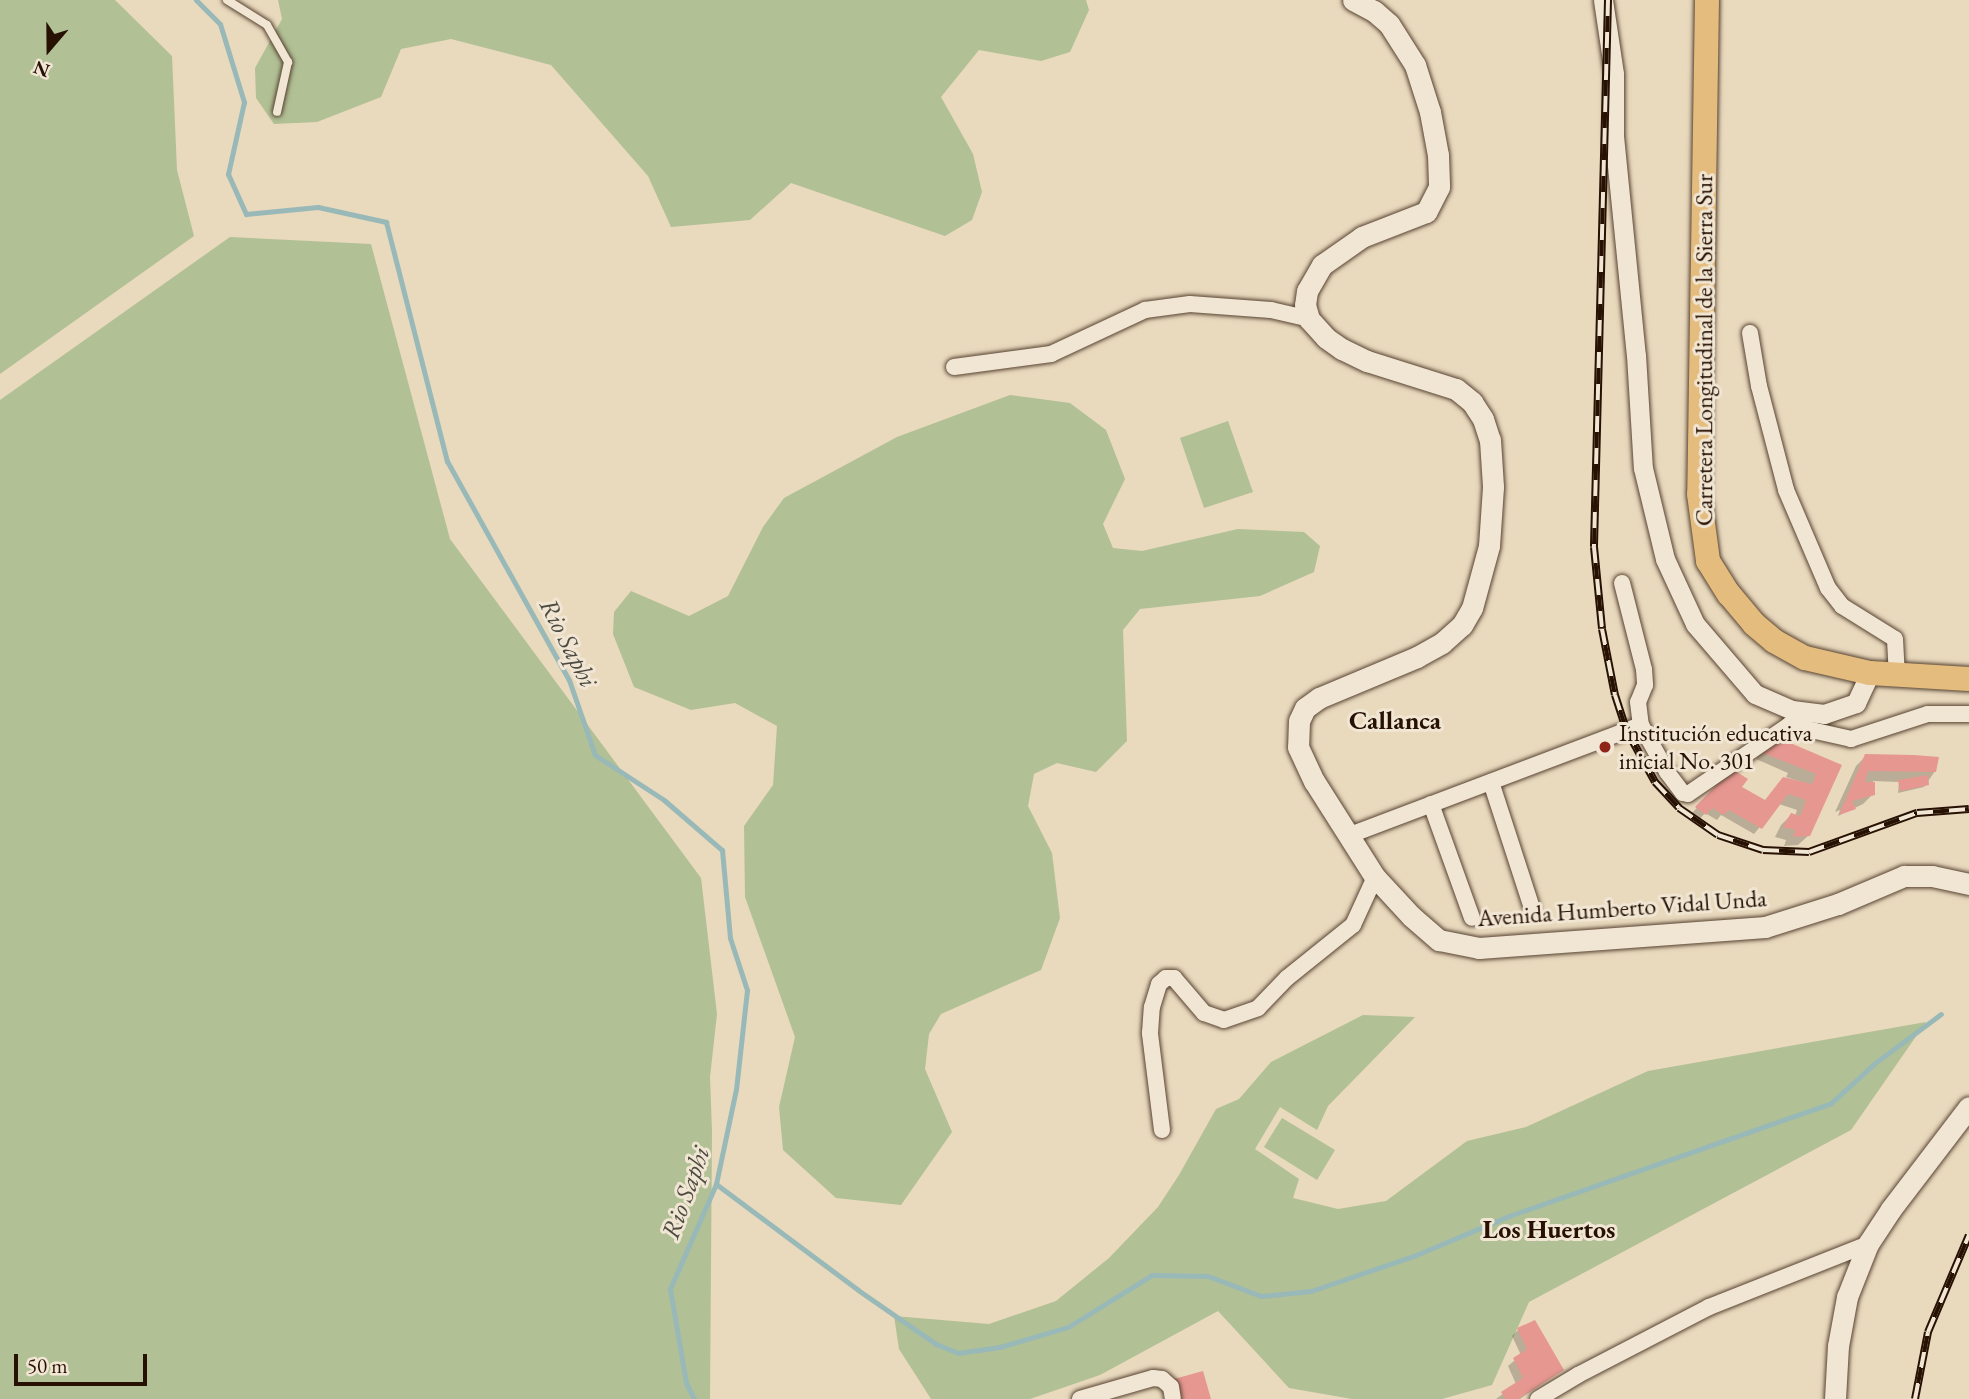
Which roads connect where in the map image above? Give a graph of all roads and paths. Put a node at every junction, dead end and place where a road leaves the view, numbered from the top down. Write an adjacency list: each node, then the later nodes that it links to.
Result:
1 (227, 0): 5 (lane)
2 (1353, 0): 6 (main road)
3 (1603, 0): 13 (street)
4 (1707, 0): 10 (highway, Carretera Longitudinal de la Sierra Sur)
5 (277, 112)
6 (1309, 319): 8 (street); 19 (main road, Avenida Humberto Vidal Unda)
7 (1750, 333): 11 (street)
8 (954, 368)
9 (1622, 583): 15 (street)
10 (1870, 673): 11 (highway, Carretera Longitudinal de la Sierra Sur); 13 (street)
11 (1897, 675): 12 (highway, Carretera Longitudinal de la Sierra Sur)
12 (1969, 679)
13 (1776, 703): 16 (street)
14 (1969, 714): 16 (street)
15 (1641, 725): 16 (street); 17 (street)
16 (1789, 725)
17 (1491, 782): 18 (street); 22 (street)
18 (1431, 804): 19 (street); 23 (street)
19 (1350, 835): 20 (main road, Avenida Humberto Vidal Unda)
20 (1376, 877): 21 (main road, Avenida Humberto Vidal Unda); 25 (street)
21 (1969, 884)
22 (1532, 908)
23 (1472, 918)
24 (1969, 1107): 26 (main road)
25 (1162, 1130)
26 (1868, 1244): 29 (street); 30 (main road)
27 (1080, 1399): 28 (street)
28 (1173, 1399)
29 (1538, 1399)
30 (1835, 1399)

